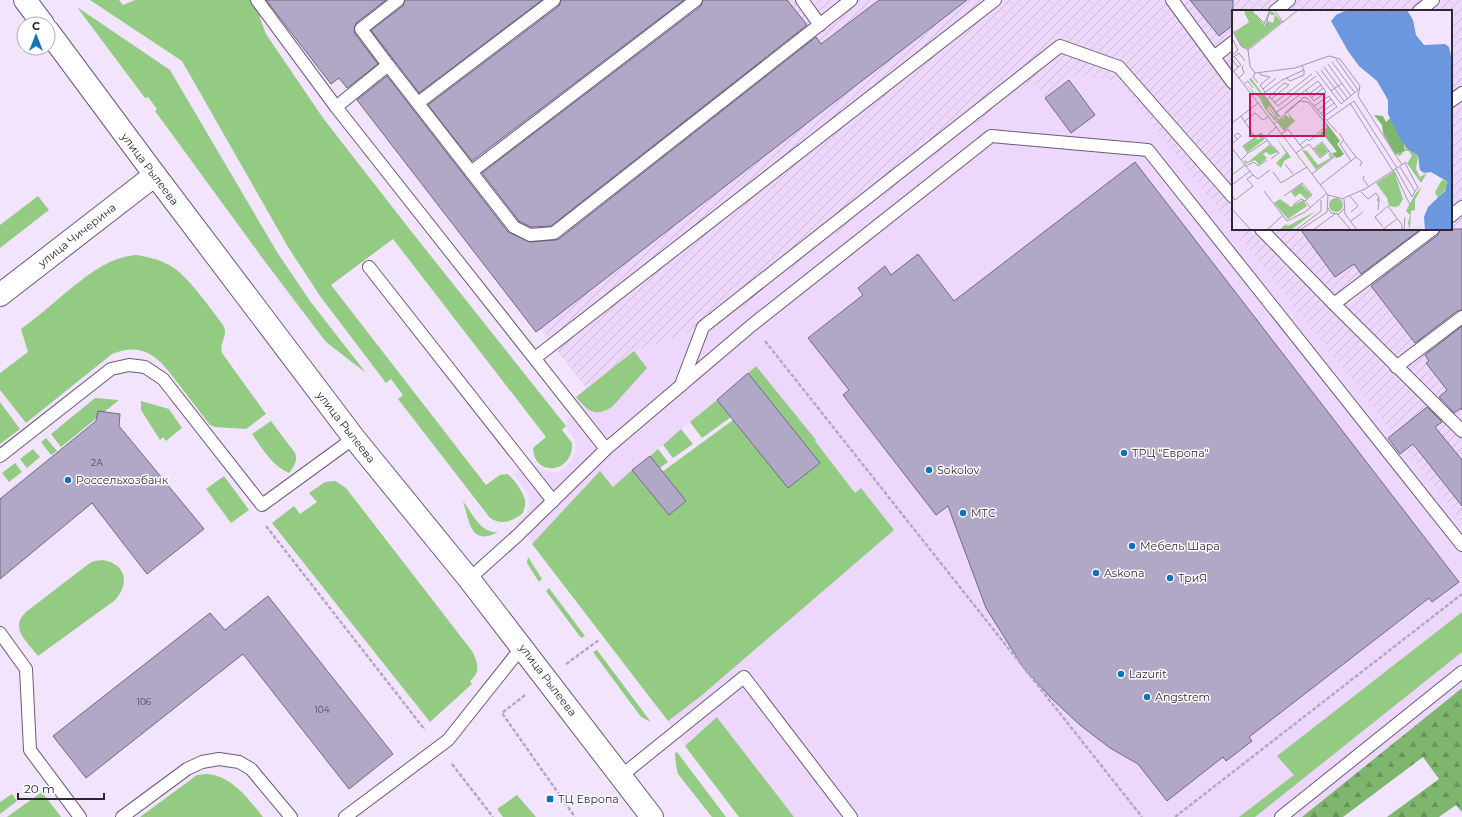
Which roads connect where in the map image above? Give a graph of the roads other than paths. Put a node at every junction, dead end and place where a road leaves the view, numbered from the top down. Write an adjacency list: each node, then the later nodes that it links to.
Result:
1 (25, 0): 14 (main road)
2 (258, 0): 24 (lane)
3 (398, 0): 19 (lane)
4 (554, 0): 23 (lane)
5 (696, 0): 25 (lane)
6 (802, 0): 15 (lane)
7 (852, 0): 15 (lane)
8 (995, 0): 36 (lane)
9 (1172, 0): 18 (lane)
10 (1289, 0): 12 (lane)
11 (1433, 0): 13 (lane)
12 (1276, 10)
13 (1420, 10)
14 (37, 16)
15 (820, 25): 25 (lane)
16 (56, 42): 26 (main road, улица Рылеева)
17 (1232, 43): 18 (lane)
18 (1214, 57): 20 (lane)
19 (388, 65): 23 (lane); 24 (lane)
20 (1232, 82)
21 (1462, 93): 22 (lane)
22 (1452, 100)
23 (418, 103): 25 (lane)
24 (336, 107): 36 (lane)
25 (471, 172)
26 (155, 175): 33 (main road, улица Чичерина); 40 (main road, улица Рылеева)
27 (1232, 196): 38 (lane)
28 (1462, 208): 29 (lane)
29 (1452, 215)
30 (1432, 230): 34 (lane)
31 (1268, 231): 34 (lane)
32 (369, 267): 43 (lane)
33 (0, 295)
34 (1334, 304): 37 (lane)
35 (1462, 318): 37 (lane)
36 (535, 358): 41 (lane)
37 (1396, 367): 39 (lane)
38 (680, 386): 41 (lane); 44 (lane)
39 (1461, 427)
40 (354, 438): 42 (lane); 45 (main road, улица Рылеева)
41 (606, 449): 43 (lane)
42 (0, 456)
43 (552, 501): 45 (lane)
44 (1462, 546)
45 (469, 579): 47 (main road, улица Рылеева)
46 (0, 633): 50 (lane)
47 (522, 647): 49 (main road, улица Рылеева); 53 (lane)
48 (1462, 672): 56 (lane)
49 (621, 776): 54 (main road, улица Рылеева); 55 (lane)
50 (80, 817)
51 (122, 817): 52 (lane)
52 (291, 817)
53 (345, 817)
54 (652, 817)
55 (851, 817)
56 (1281, 817)

